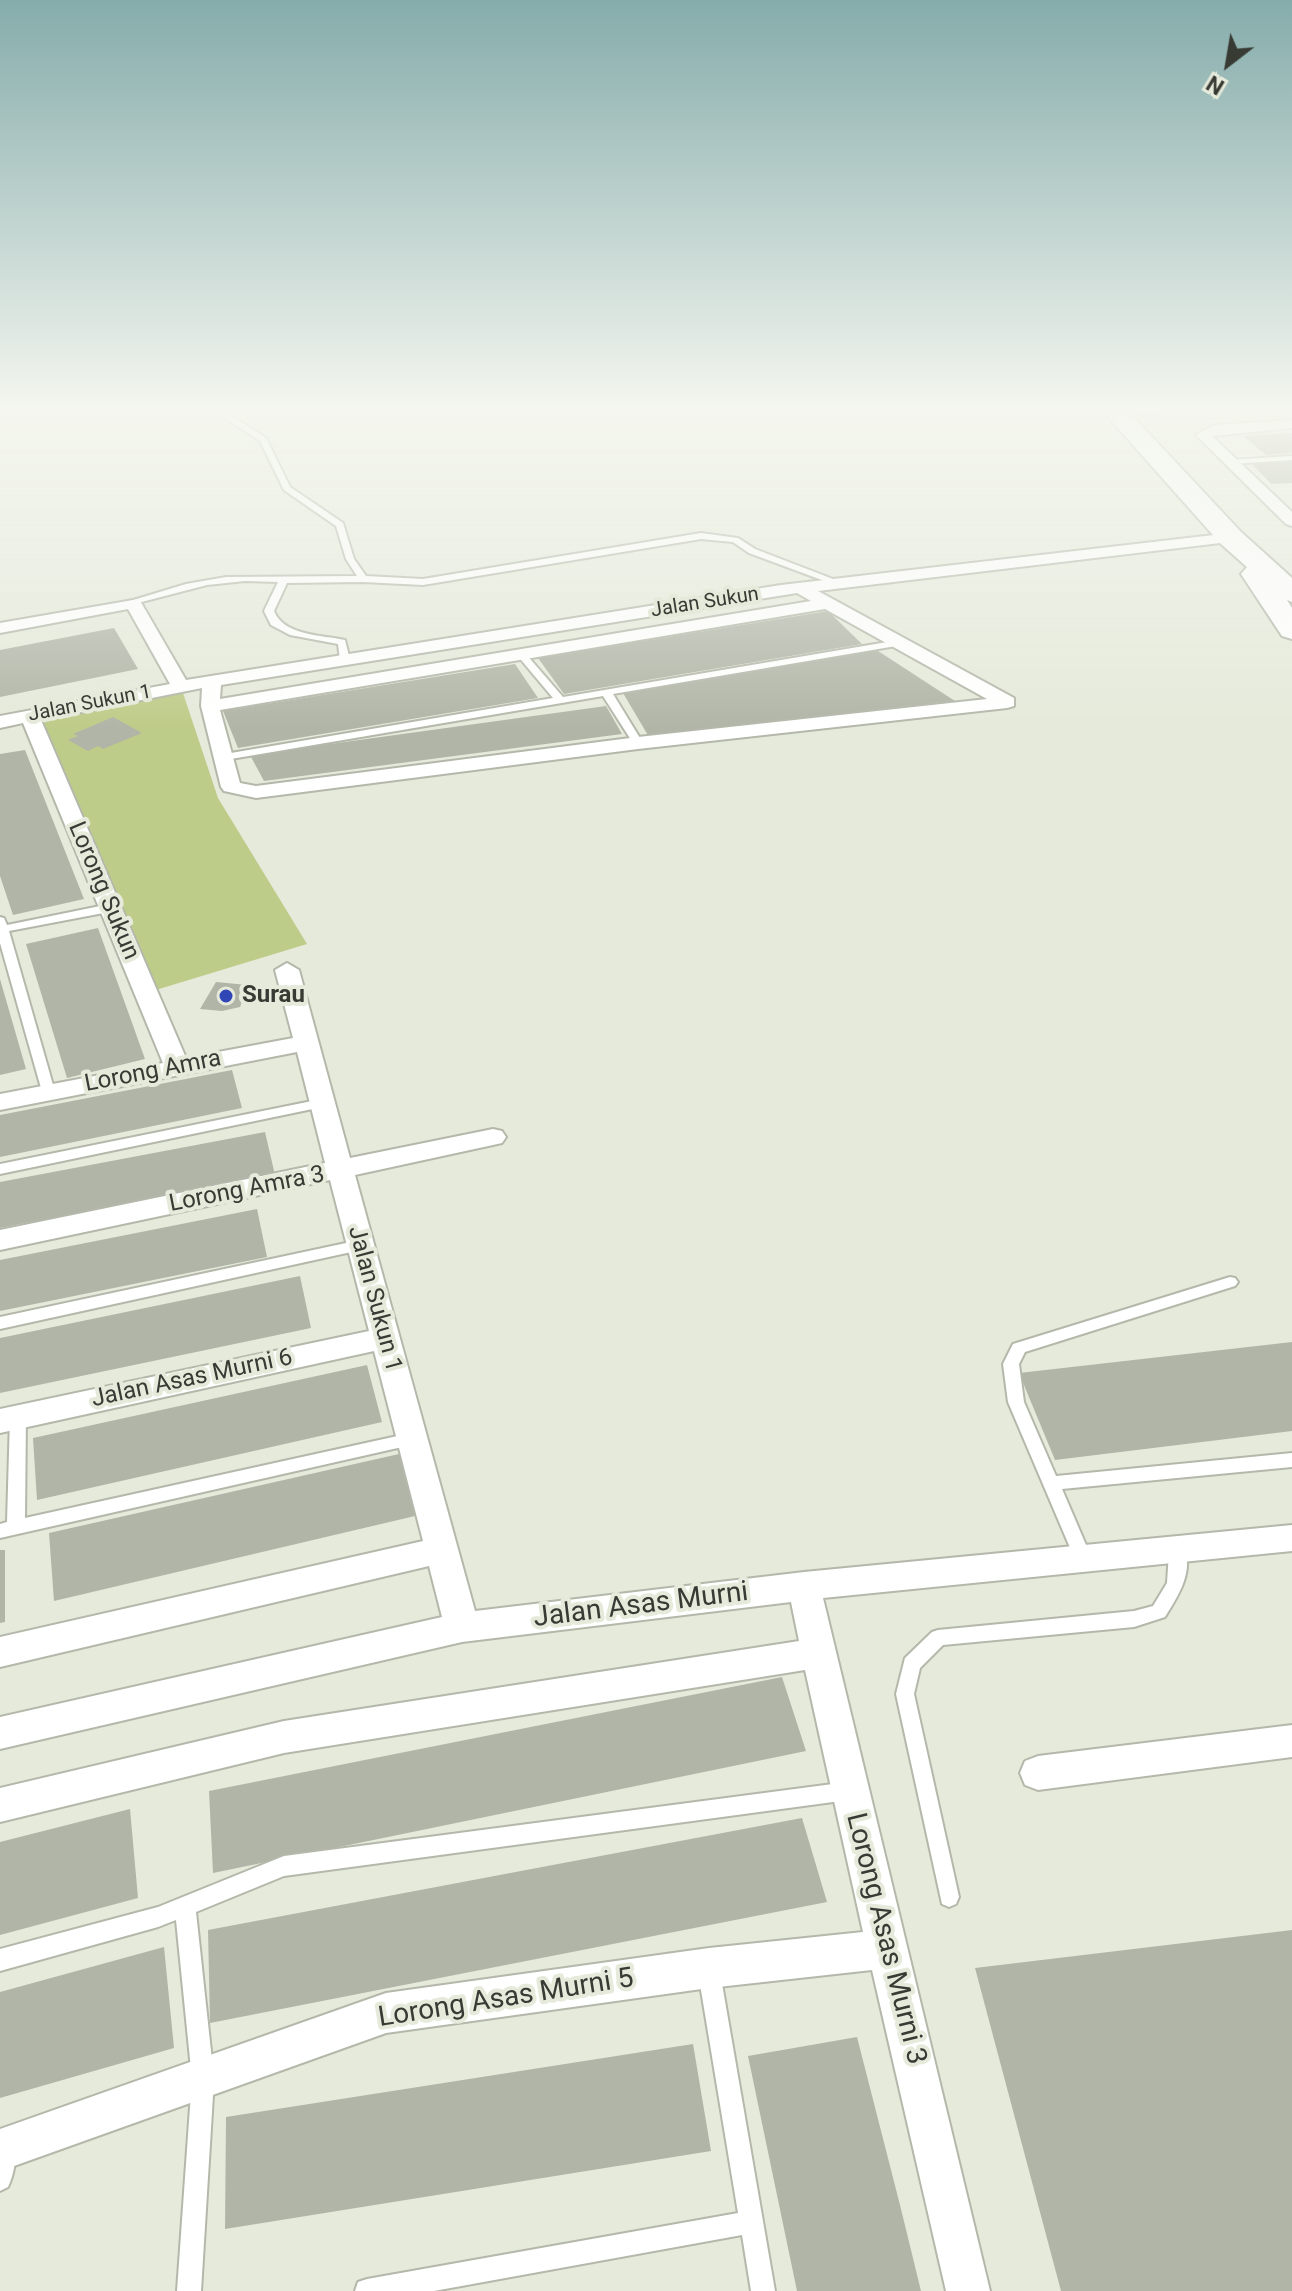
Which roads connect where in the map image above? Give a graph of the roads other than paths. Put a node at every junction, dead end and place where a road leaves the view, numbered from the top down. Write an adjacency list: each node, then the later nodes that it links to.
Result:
1 (326, 515): 4 (lane)
2 (1210, 515): 3 (highway)
3 (1231, 538): 6 (street, Jalan Sukun); 8 (highway); 12 (highway)
4 (363, 579): 5 (lane); 6 (lane)
5 (284, 580): 9 (lane); 15 (lane)
6 (841, 584): 7 (street, Jalan Sukun)
7 (800, 588): 10 (street); 15 (street, Jalan Sukun)
8 (1292, 593)
9 (133, 603): 11 (street); 17 (street)
10 (828, 603): 13 (street); 14 (street)
11 (0, 628)
12 (1292, 630)
13 (899, 643): 18 (lane); 23 (street)
14 (522, 655): 19 (lane); 20 (street)
15 (345, 660): 16 (street, Jalan Sukun)
16 (212, 681): 17 (street, Jalan Sukun); 20 (street)
17 (181, 687): 21 (street, Jalan Sukun 1)
18 (606, 692): 19 (lane); 23 (lane)
19 (559, 699): 24 (lane)
20 (210, 706): 24 (street)
21 (30, 716): 22 (street, Jalan Sukun 1); 25 (street, Lorong Sukun)
22 (0, 722)
23 (638, 743): 24 (street)
24 (225, 757)
25 (110, 908): 26 (lane); 29 (street, Lorong Sukun)
26 (1, 925): 30 (lane)
27 (287, 970): 28 (street, Jalan Sukun 1)
28 (306, 1043): 29 (street, Lorong Amra); 32 (street, Jalan Sukun 1)
29 (177, 1067): 30 (street, Lorong Amra)
30 (48, 1092): 31 (street, Lorong Amra)
31 (0, 1102)
32 (322, 1103): 34 (lane); 35 (street, Jalan Sukun 1)
33 (493, 1137): 35 (street, Lorong Amra 3)
34 (0, 1169)
35 (340, 1171): 36 (street, Lorong Amra 3); 37 (street, Jalan Sukun 1)
36 (0, 1240)
37 (360, 1245): 39 (lane); 40 (street, Jalan Sukun 1)
38 (1230, 1282): 44 (lane)
39 (0, 1323)
40 (385, 1338): 41 (street, Jalan Asas Murni 6); 42 (street, Jalan Sukun 1)
41 (9, 1419): 45 (lane)
42 (411, 1439): 45 (lane); 47 (street, Jalan Sukun 1)
43 (1292, 1460): 44 (lane)
44 (1051, 1483): 49 (lane)
45 (8, 1529)
46 (1292, 1538): 48 (street, Jalan Asas Murni)
47 (441, 1550): 51 (street, Jalan Sukun 1); 52 (street)
48 (1178, 1552): 49 (street, Jalan Asas Murni); 59 (lane)
49 (1083, 1559): 50 (street, Jalan Asas Murni)
50 (804, 1586): 51 (street, Jalan Asas Murni); 53 (street, Lorong Asas Murni 3)
51 (462, 1627): 54 (street, Jalan Asas Murni)
52 (0, 1652)
53 (819, 1653): 57 (street, Lorong Asas Murni 3); 58 (street)
54 (0, 1733)
55 (1292, 1741): 56 (street)
56 (1038, 1773)
57 (849, 1791): 60 (lane); 61 (street, Lorong Asas Murni 3)
58 (0, 1805)
59 (949, 1897)
60 (185, 1906): 62 (lane); 64 (lane)
61 (889, 1949): 63 (street, Lorong Asas Murni 5); 70 (street, Lorong Asas Murni 3)
62 (0, 1960)
63 (709, 1968): 64 (street, Lorong Asas Murni 5); 66 (lane)
64 (203, 2079): 65 (street, Lorong Asas Murni 5); 67 (lane)
65 (1, 2159)
66 (751, 2222): 68 (lane); 69 (lane)
67 (189, 2291)
68 (367, 2291)
69 (763, 2291)
70 (968, 2291)

